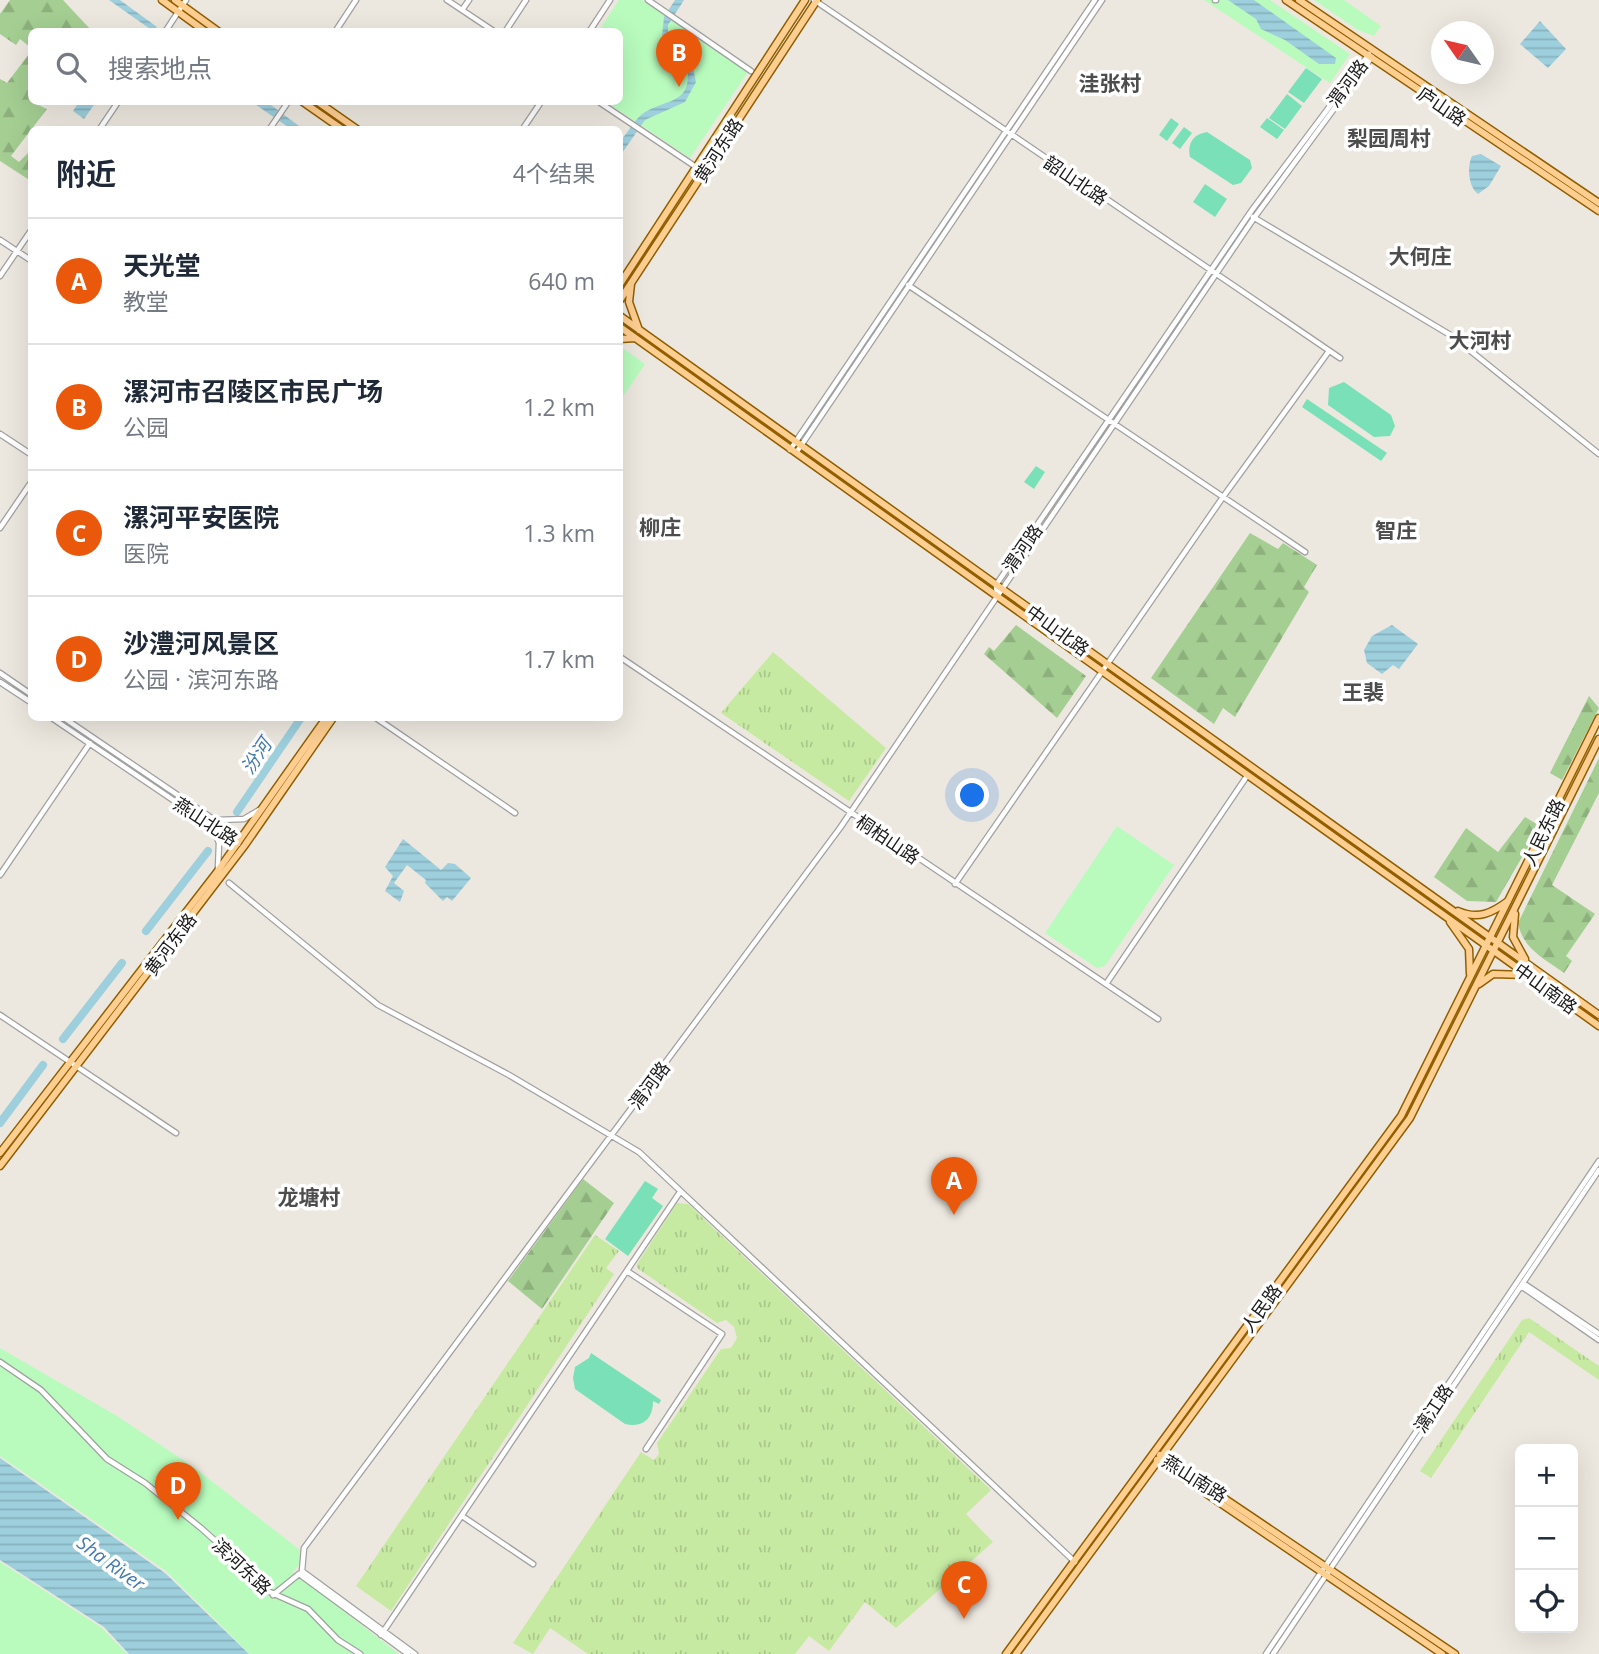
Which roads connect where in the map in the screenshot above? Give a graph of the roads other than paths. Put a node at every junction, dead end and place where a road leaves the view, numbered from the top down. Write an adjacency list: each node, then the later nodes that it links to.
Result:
1 (162, 0): 15 (main road)
2 (175, 0): 15 (main road)
3 (356, 0): 20 (street)
4 (447, 0): 16 (street)
5 (469, 0): 16 (street)
6 (526, 0): 22 (street)
7 (610, 0): 23 (street)
8 (648, 0): 26 (street)
9 (805, 0): 39 (main road, 黄河东路)
10 (815, 0): 38 (street, 韶山北路); 50 (main road, 黄河东路)
11 (1095, 0): 38 (street)
12 (1102, 0): 38 (street)
13 (1286, 0): 25 (main road, 庐山路)
14 (1299, 0): 24 (main road, 庐山路)
15 (182, 6): 17 (street); 18 (main road); 19 (main road)
16 (462, 10): 21 (street)
17 (168, 28)
18 (202, 28)
19 (213, 28)
20 (338, 28)
21 (489, 28)
22 (508, 28)
23 (592, 28)
24 (1374, 51): 25 (street, 渭河路); 40 (main road, 庐山路)
25 (1370, 57): 41 (main road, 庐山路); 42 (street, 渭河路)
26 (751, 71)
27 (116, 105): 33 (street)
28 (286, 105): 34 (street)
29 (307, 105): 35 (main road)
30 (322, 105): 36 (main road)
31 (539, 105): 37 (street)
32 (604, 105): 39 (street)
33 (102, 126)
34 (272, 126)
35 (337, 126)
36 (352, 126)
37 (525, 126)
38 (1008, 135): 47 (street, 韶山北路); 51 (street)
39 (696, 167): 49 (main road, 黄河东路)
40 (1599, 203)
41 (1599, 211)
42 (1252, 216): 47 (street, 渭河路); 64 (street)
43 (28, 235): 45 (street)
44 (0, 240): 45 (street)
45 (17, 251): 46 (street); 48 (street)
46 (28, 258)
47 (1214, 271): 57 (street, 韶山北路); 59 (street, 渭河路)
48 (0, 276)
49 (623, 277)
50 (631, 282): 52 (main road, 黄河东路); 55 (main road)
51 (907, 284): 59 (street); 61 (street)
52 (623, 295)
53 (623, 319): 55 (main road, 中山北路)
54 (623, 328): 55 (main road, 中山北路)
55 (638, 335): 56 (main road); 61 (main road, 中山北路); 63 (main road, 中山北路)
56 (623, 338)
57 (1329, 351): 58 (street, 韶山北路); 66 (street)
58 (1340, 358)
59 (1112, 422): 66 (street); 67 (street, 渭河路); 68 (street, 渭河路)
60 (0, 434): 62 (street)
61 (797, 445): 63 (street); 71 (main road, 中山北路)
62 (28, 452)
63 (793, 452): 72 (main road, 中山北路)
64 (1599, 454)
65 (28, 487): 69 (street)
66 (1223, 497): 70 (street); 74 (street)
67 (1047, 511): 68 (street); 71 (street, 渭河路)
68 (1052, 515): 71 (street, 渭河路)
69 (0, 528)
70 (1305, 552)
71 (999, 587): 72 (street, 渭河路); 74 (main road, 中山北路)
72 (997, 597): 74 (main road, 中山北路); 91 (street, 渭河路)
73 (623, 659): 91 (street, 桐柏山路)
74 (1105, 668): 88 (main road, 中山北路); 98 (street); 100 (main road, 中山北路)
75 (0, 673): 77 (street)
76 (0, 682): 78 (street)
77 (28, 692)
78 (28, 700)
79 (1599, 719): 99 (main road, 人民东路)
80 (56, 721): 87 (street, 燕山北路)
81 (68, 721): 85 (street, 燕山北路)
82 (324, 721): 89 (main road, 黄河东路)
83 (331, 721): 94 (main road, 黄河东路)
84 (380, 721): 90 (street)
85 (93, 738): 87 (street); 92 (street, 燕山北路)
86 (1599, 739): 99 (main road, 人民东路)
87 (89, 744): 93 (street, 燕山北路); 96 (street)
88 (1247, 776): 100 (main road, 中山北路); 107 (street)
89 (263, 808): 92 (street); 94 (main road, 黄河东路)
90 (515, 813)
91 (850, 814): 98 (street, 桐柏山路); 118 (street, 渭河路)
92 (215, 820): 94 (street, 燕山北路)
93 (211, 826): 94 (street, 燕山北路); 95 (street)
94 (241, 842): 95 (main road, 黄河东路); 116 (main road, 黄河东路)
95 (217, 872): 115 (main road, 黄河东路)
96 (0, 875)
97 (229, 883): 118 (street)
98 (955, 884): 107 (street, 桐柏山路)
99 (1513, 902): 100 (main road); 101 (main road, 人民东路); 102 (main road, 人民东路); 105 (main road)
100 (1444, 910): 101 (main road, 中山北路); 103 (main road, 中山北路); 106 (main road)
101 (1491, 937): 102 (main road, 中山北路); 103 (main road, 人民东路)
102 (1498, 942): 104 (main road, 人民东路); 105 (main road, 中山南路)
103 (1487, 945): 104 (main road, 中山北路); 106 (main road, 人民路)
104 (1494, 950): 105 (main road, 中山南路); 108 (main road, 人民路)
105 (1531, 971): 108 (main road); 109 (main road, 中山南路); 110 (main road, 中山南路)
106 (1468, 983): 130 (main road, 人民路)
107 (1106, 984): 113 (street, 桐柏山路)
108 (1475, 988): 130 (main road, 人民路)
109 (1587, 1006): 110 (main road); 112 (main road, 中山南路)
110 (1582, 1013): 114 (main road, 中山南路)
111 (0, 1015): 115 (street)
112 (1599, 1015)
113 (1158, 1019)
114 (1599, 1026)
115 (69, 1062): 116 (street); 119 (main road, 黄河东路)
116 (78, 1067): 117 (street); 121 (main road, 黄河东路)
117 (176, 1133)
118 (611, 1136): 123 (street); 138 (street, 渭河路)
119 (0, 1153)
120 (1599, 1161): 125 (street, 漓江路)
121 (0, 1166)
122 (1599, 1170): 125 (street, 漓江路)
123 (680, 1192): 124 (street); 134 (street)
124 (627, 1271): 129 (street); 131 (street)
125 (1522, 1285): 126 (street); 127 (street); 137 (street, 漓江路)
126 (1599, 1334)
127 (1599, 1340)
128 (0, 1362): 140 (street, 滨河东路)
129 (646, 1449)
130 (1158, 1457): 132 (main road, 燕山南路); 133 (main road, 燕山南路); 134 (main road, 人民路); 136 (main road, 人民路)
131 (462, 1516): 135 (street); 142 (street)
132 (1260, 1520): 133 (main road); 137 (main road, 燕山南路)
133 (1255, 1527): 139 (main road, 燕山南路)
134 (1074, 1561): 136 (street); 147 (main road, 人民路)
135 (533, 1564)
136 (1081, 1567): 148 (main road, 人民路)
137 (1329, 1567): 139 (street, 漓江路); 141 (main road, 燕山南路)
138 (301, 1573): 140 (street); 142 (street)
139 (1324, 1573): 141 (main road, 燕山南路); 149 (street, 漓江路); 150 (street, 漓江路)
140 (273, 1595): 144 (street, 滨河东路)
141 (1395, 1617): 143 (main road, 燕山南路)
142 (382, 1633): 145 (street); 146 (street)
143 (1440, 1650): 151 (main road, 燕山南路)
144 (360, 1654)
145 (408, 1654)
146 (415, 1654)
147 (1006, 1654)
148 (1016, 1654)
149 (1266, 1654)
150 (1273, 1654)
151 (1455, 1654)

